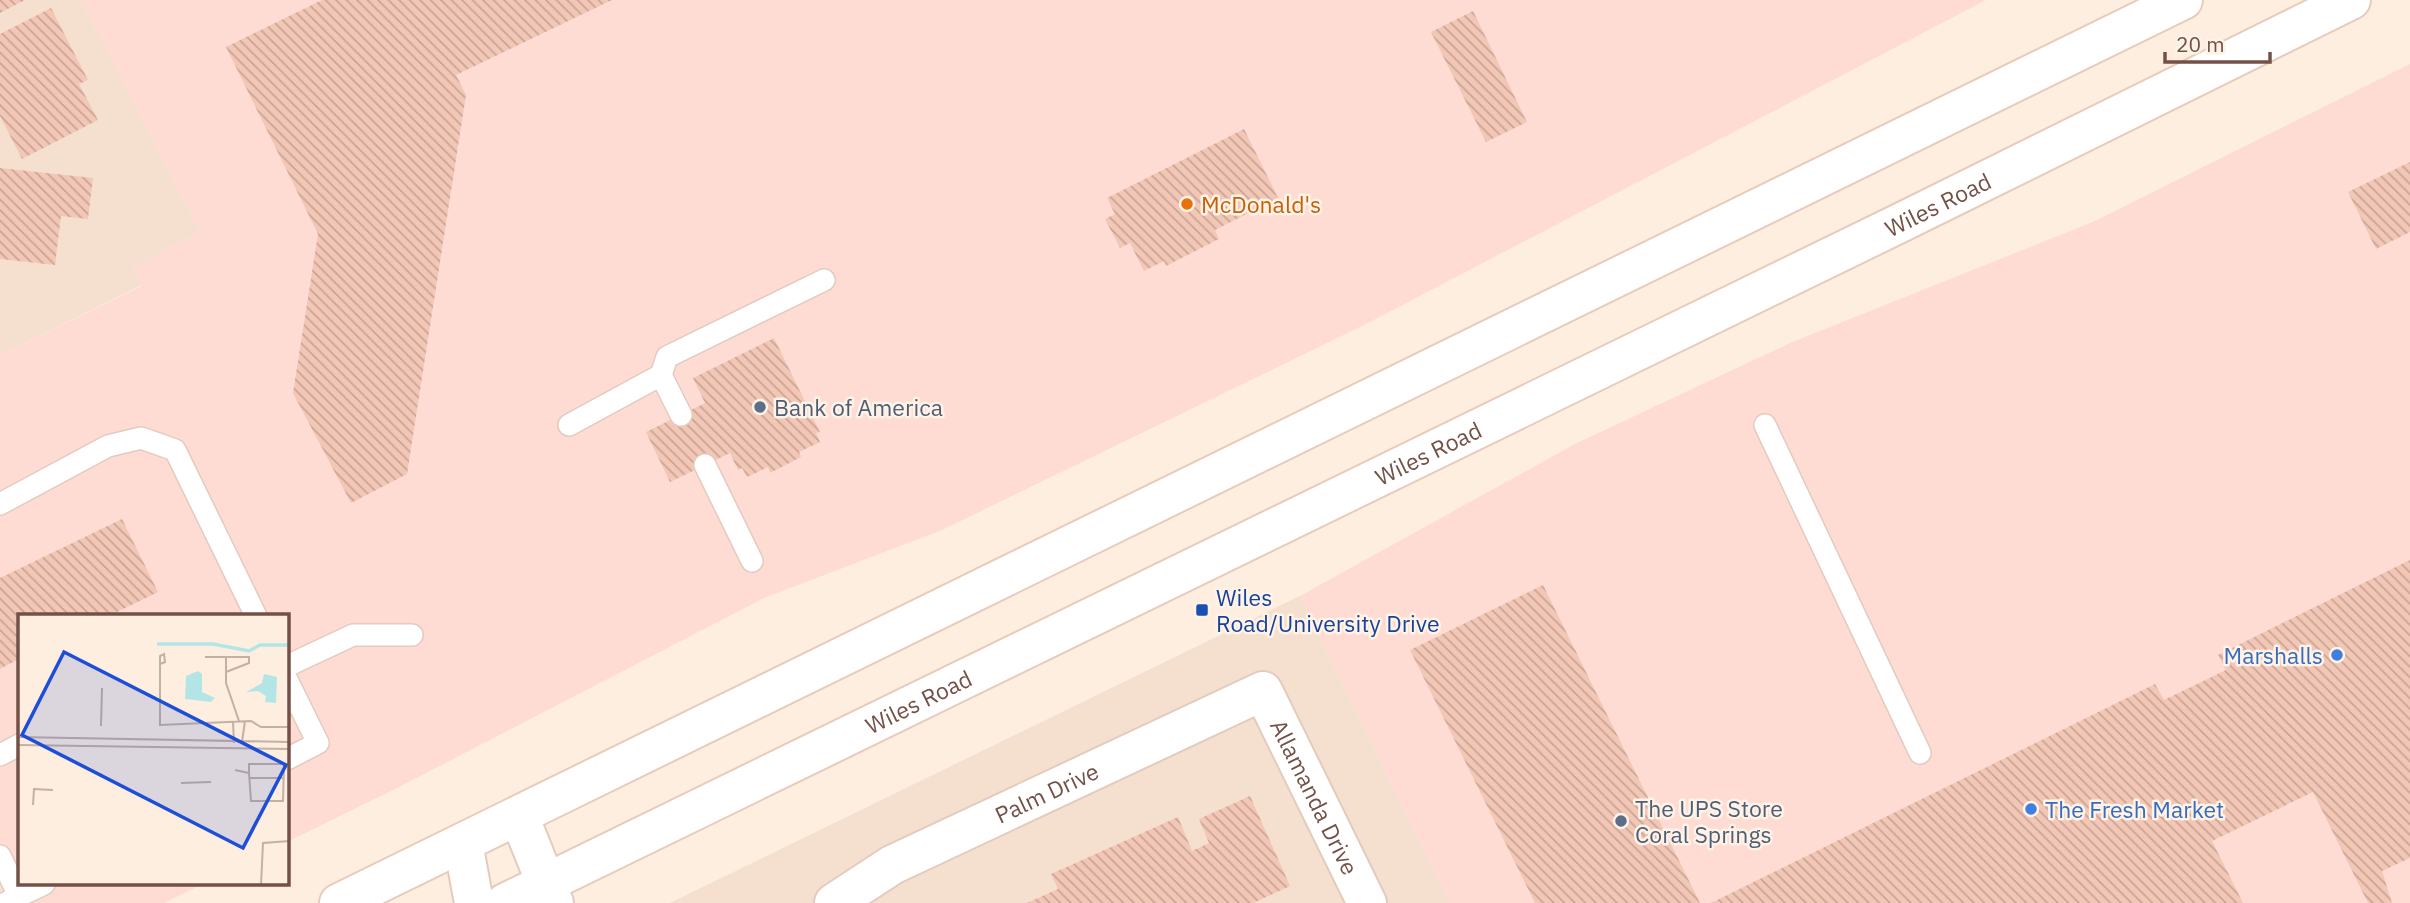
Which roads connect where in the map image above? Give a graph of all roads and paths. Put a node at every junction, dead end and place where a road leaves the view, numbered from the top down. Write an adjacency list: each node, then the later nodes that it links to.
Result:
1 (2183, 0): 20 (main road)
2 (2351, 0): 24 (main road, Wiles Road)
3 (824, 279): 4 (lane)
4 (661, 375): 5 (lane); 6 (lane)
5 (681, 415)
6 (569, 425)
7 (1765, 425): 17 (lane)
8 (705, 465): 10 (lane)
9 (0, 504): 11 (lane)
10 (752, 561)
11 (255, 614)
12 (412, 635): 13 (lane)
13 (289, 665)
14 (289, 684): 19 (lane)
15 (1263, 691): 29 (main road, Palm Drive); 30 (main road, Allamanda Drive)
16 (18, 746): 18 (lane)
17 (1920, 754)
18 (0, 755)
19 (289, 758)
20 (519, 816): 21 (main road); 24 (main road)
21 (463, 843): 26 (main road); 27 (main road)
22 (0, 856): 25 (lane)
23 (40, 886): 25 (lane)
24 (550, 893): 28 (main road, Wiles Road)
25 (13, 900)
26 (339, 903)
27 (474, 903)
28 (505, 903)
29 (834, 903)
30 (1367, 903)

